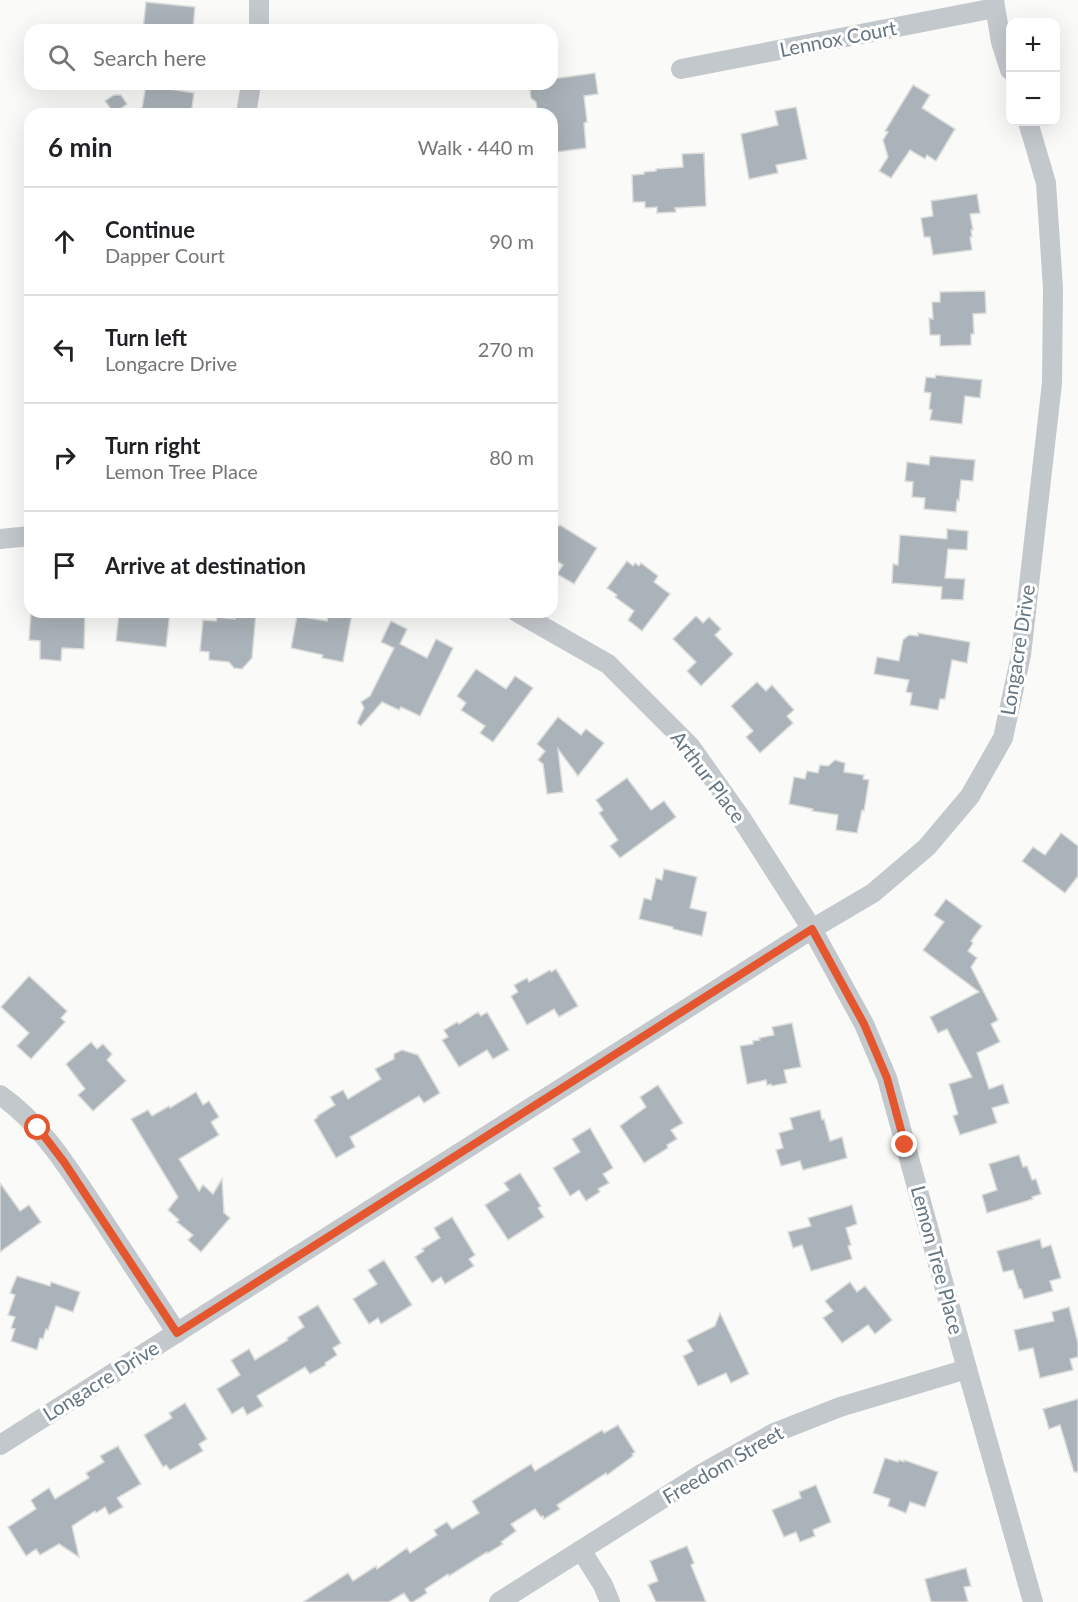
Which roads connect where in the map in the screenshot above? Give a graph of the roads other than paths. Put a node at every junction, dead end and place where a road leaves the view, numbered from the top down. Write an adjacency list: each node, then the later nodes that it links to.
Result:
1 (259, 0): 3 (street)
2 (995, 4): 4 (street); 5 (street, Lennox Court)
3 (259, 24)
4 (1006, 56)
5 (681, 69)
6 (250, 90): 7 (street)
7 (247, 108)
8 (1029, 126): 12 (street, Longacre Drive)
9 (24, 537): 10 (street)
10 (0, 539)
11 (528, 618): 12 (street, Arthur Place)
12 (812, 929): 14 (street, Longacre Drive); 15 (street, Lemon Tree Place)
13 (0, 1095): 14 (street)
14 (177, 1333): 16 (street, Longacre Drive)
15 (967, 1369): 17 (street, Freedom Street); 20 (street, Lemon Tree Place)
16 (0, 1445)
17 (581, 1550): 18 (street, Freedom Street); 19 (street)
18 (499, 1602)
19 (610, 1602)
20 (1034, 1602)

